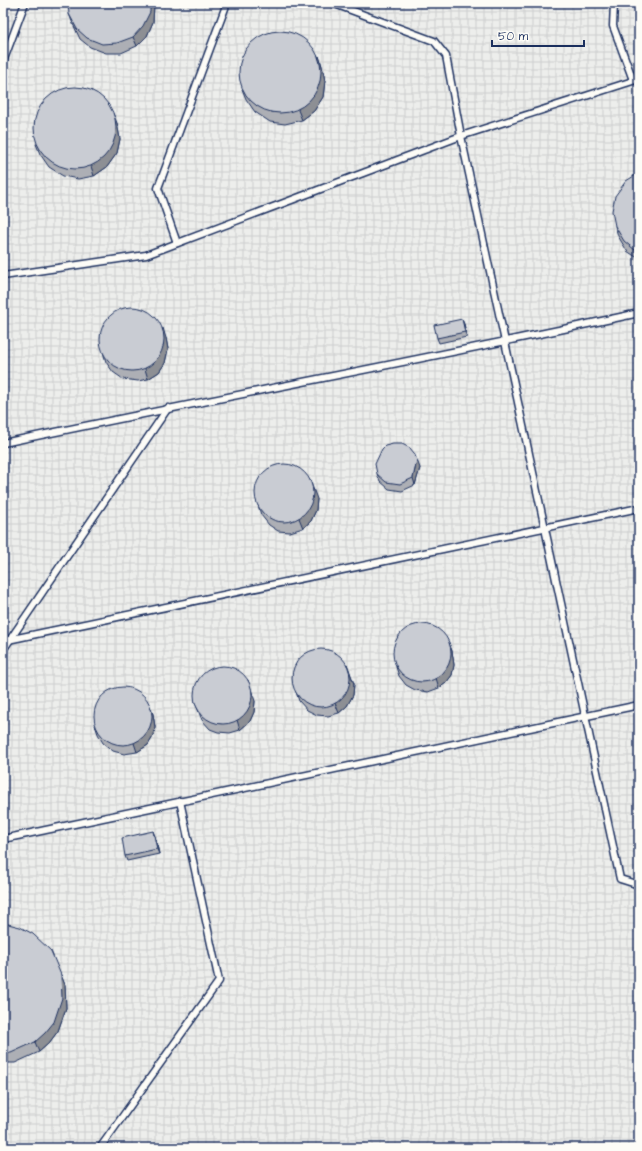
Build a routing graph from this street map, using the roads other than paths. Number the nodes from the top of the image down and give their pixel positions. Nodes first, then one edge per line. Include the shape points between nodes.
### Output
1 (25, 3) edge
2 (227, 3) edge
3 (332, 3) edge
4 (614, 3) edge
5 (3, 62) edge
6 (636, 80) edge
7 (461, 136) junction
8 (177, 243) junction
9 (3, 276) edge
10 (639, 313) edge
11 (506, 342) junction
12 (168, 408) junction
13 (3, 443) edge
14 (639, 508) edge
15 (545, 528) junction
16 (11, 640) junction
17 (3, 641) edge
18 (3, 650) edge
19 (639, 705) edge
20 (586, 716) junction
21 (180, 802) junction
22 (3, 839) edge
23 (639, 885) edge
24 (100, 1148) edge

1 - 5 lane
2 - 8 lane via 158,188
3 - 7 lane via 434,41 446,56
4 - 6 lane via 613,26 623,56
6 - 7 lane
7 - 8 lane
7 - 11 lane
8 - 9 lane via 146,255
10 - 11 lane
11 - 12 lane
11 - 15 lane
12 - 13 lane
12 - 16 lane
14 - 15 lane
15 - 16 lane
15 - 20 lane
16 - 17 lane
16 - 18 lane
19 - 20 lane
20 - 21 lane
20 - 23 lane via 620,879
21 - 22 lane
21 - 24 lane via 219,981

